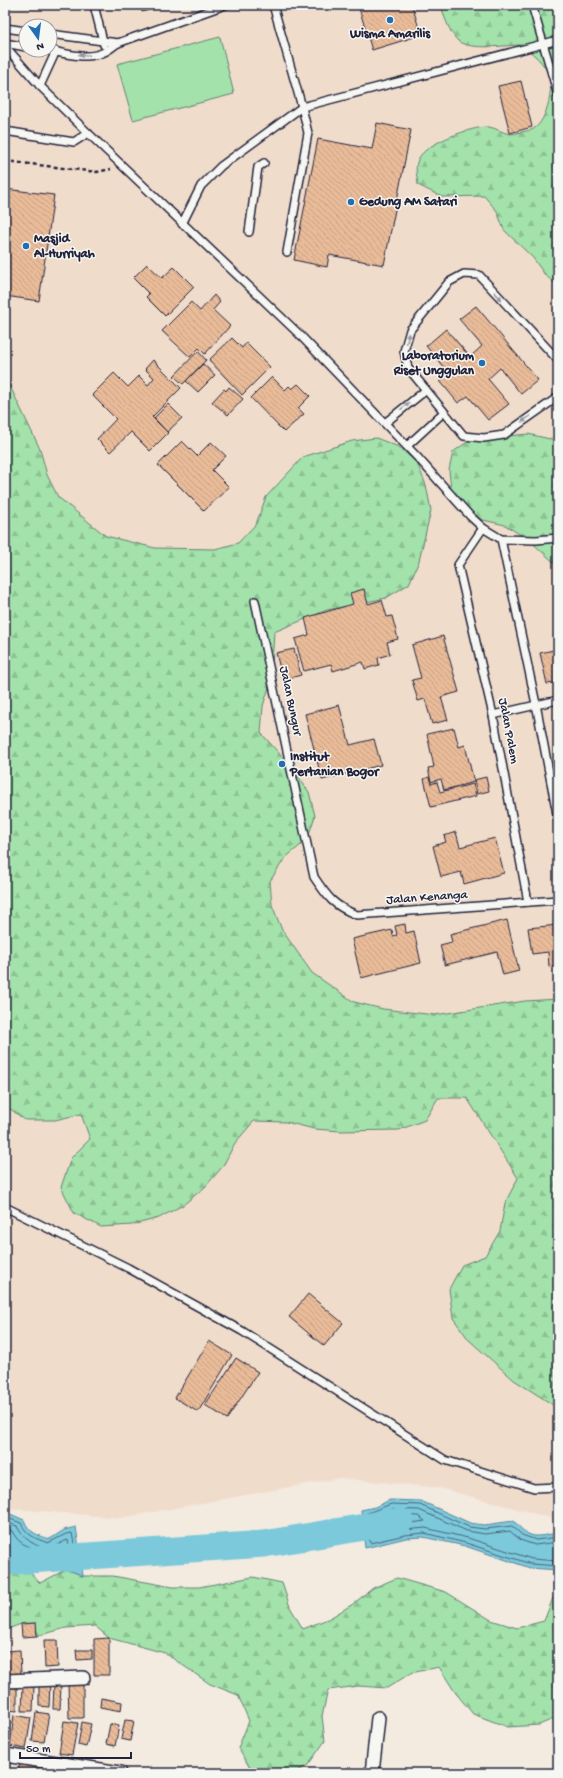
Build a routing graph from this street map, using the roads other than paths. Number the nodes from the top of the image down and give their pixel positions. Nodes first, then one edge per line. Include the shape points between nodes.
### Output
1 (94, 5) edge
2 (225, 5) edge
3 (273, 5) edge
4 (532, 5) edge
5 (5, 28) edge
6 (18, 30) edge
7 (58, 35) edge
8 (558, 40) edge
9 (104, 42) junction
10 (118, 43) junction
11 (5, 44) edge
12 (544, 44) junction
13 (18, 46) edge
14 (58, 51) edge
15 (103, 53) junction
16 (53, 58) edge
17 (40, 86) junction
18 (558, 95) edge
19 (302, 107) junction
20 (5, 131) edge
21 (88, 133) junction
22 (264, 163) dead end
23 (182, 224) junction
24 (249, 232) dead end
25 (287, 252) dead end
26 (558, 360) edge
27 (426, 390) junction
28 (558, 397) edge
29 (444, 412) junction
30 (385, 423) junction
31 (407, 446) junction
32 (483, 528) junction
33 (558, 538) edge
34 (501, 539) junction
35 (255, 601) dead end
36 (558, 700) edge
37 (536, 704) junction
38 (493, 715) junction
39 (558, 820) edge
40 (314, 877) joint
41 (558, 900) edge
42 (528, 902) junction
43 (5, 1207) edge
44 (558, 1487) edge
45 (83, 1678) dead end
46 (5, 1681) edge
47 (378, 1718) dead end
48 (5, 1755) edge
49 (102, 1771) edge
50 (120, 1773) edge
51 (372, 1773) edge

1 - 9 lane
2 - 10 lane
3 - 19 lane
4 - 12 lane
5 - 6 lane
7 - 9 lane
8 - 12 lane
9 - 10 lane
9 - 15 lane
10 - 15 lane
11 - 13 lane
11 - 17 lane
12 - 18 lane
12 - 19 lane
15 -> 14 lane via 84,56
16 - 17 lane
17 - 21 lane
19 - 23 lane via 221,166 201,186
19 - 25 lane via 308,133
20 - 21 lane via 74,142
21 - 23 lane
22 - 24 lane via 258,167
23 - 30 lane via 299,334
27 -> 26 lane via 408,368 404,351 410,330 449,282 464,274 479,275
27 - 29 lane
30 -> 27 lane
28 -> 29 lane via 504,435 484,438 464,436
29 - 31 lane
30 - 31 lane
31 - 32 lane
32 - 34 lane
32 - 38 lane, Jalan Palem via 458,565
33 - 34 lane
34 - 37 lane
35 - 40 lane, Jalan Bungur
36 - 37 lane
37 - 38 lane
37 - 39 lane
38 - 42 lane, Jalan Palem
40 - 42 lane, Jalan Kenanga via 330,900 341,909 358,915
41 - 42 lane, Jalan Kenanga
43 - 44 lane via 128,1268 242,1331 445,1460 534,1488
45 - 46 street
47 - 51 street
48 - 49 street
49 - 50 street

